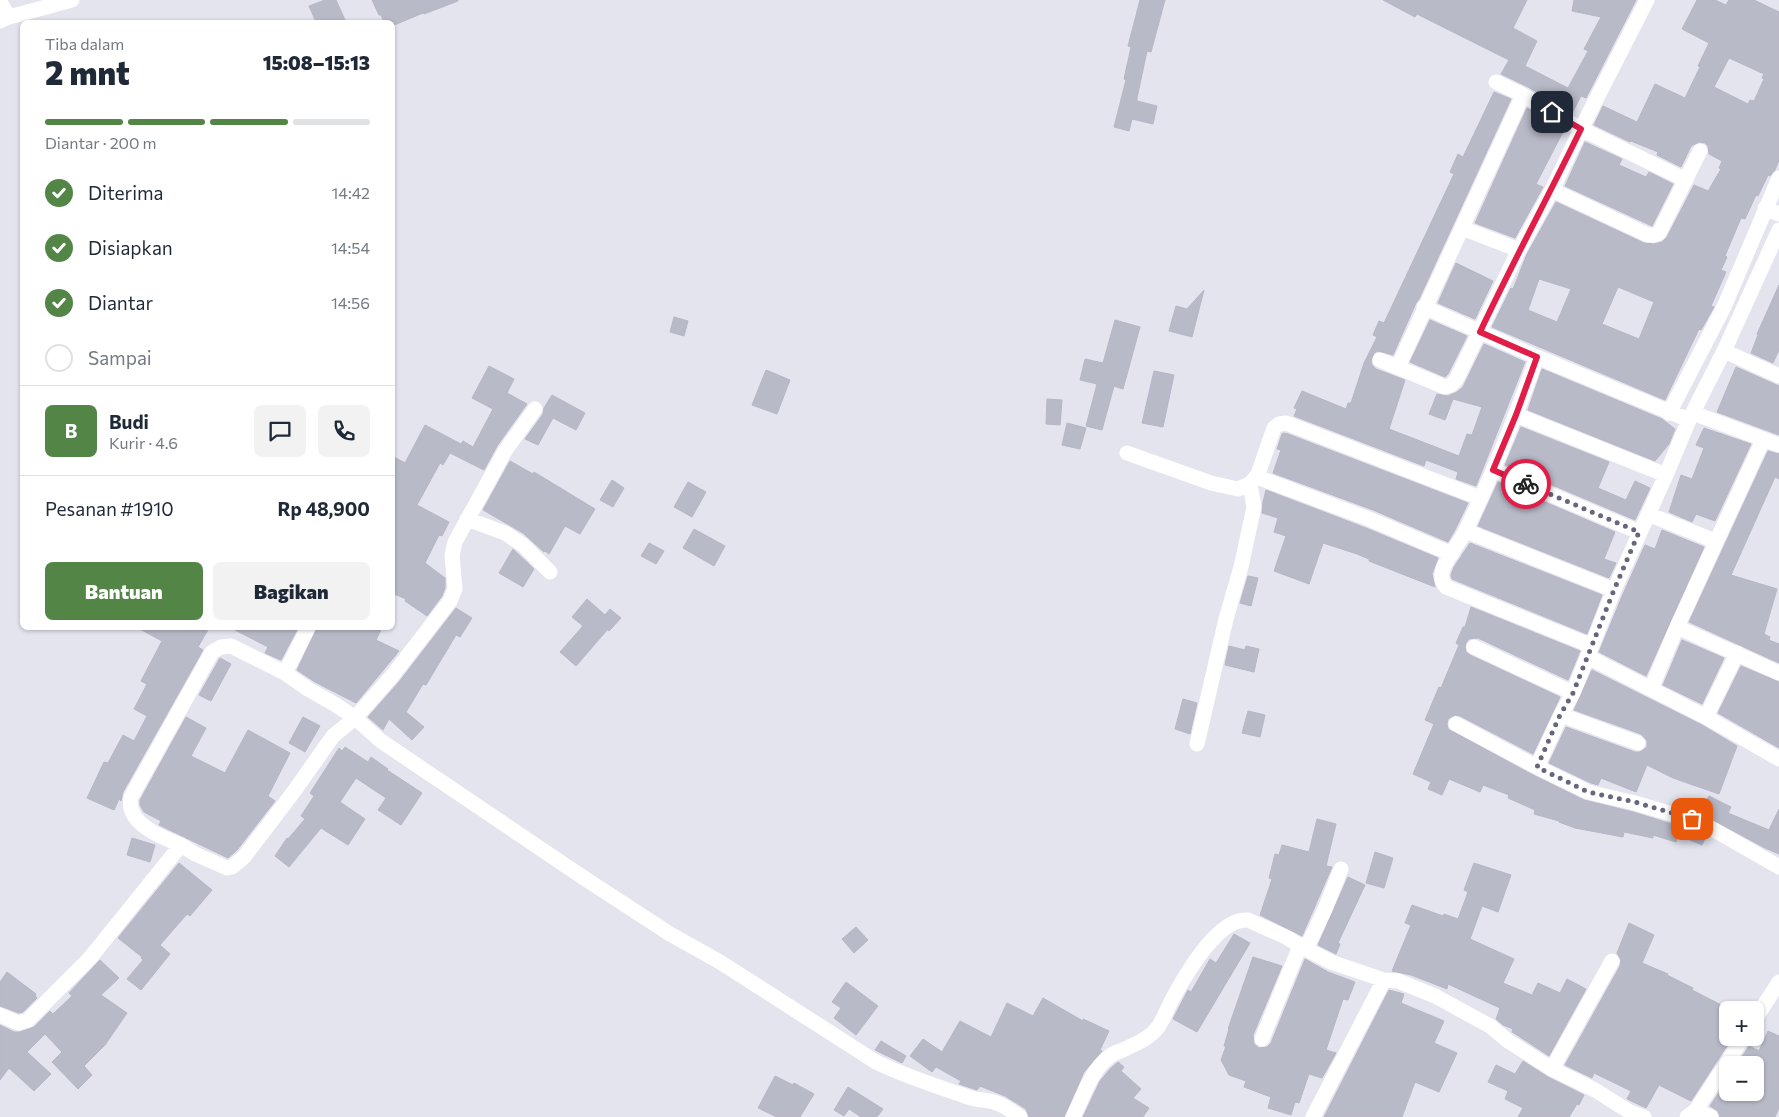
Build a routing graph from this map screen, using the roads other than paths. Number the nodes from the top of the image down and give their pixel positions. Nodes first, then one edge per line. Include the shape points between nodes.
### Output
1 (72, 0) edge
2 (1647, 0) edge
3 (0, 2) edge
4 (5, 19) edge
5 (1496, 82) dead end
6 (1523, 95) junction
7 (1581, 129) junction
8 (1700, 151) dead end
9 (1779, 178) edge
10 (1686, 180) junction
11 (1552, 190) junction
12 (1772, 211) edge
13 (1462, 228) junction
14 (1779, 230) edge
15 (1519, 250) junction
16 (1424, 307) junction
17 (1480, 332) junction
18 (1724, 351) junction
19 (1537, 357) junction
20 (1380, 360) dead end
21 (1398, 367) junction
22 (1779, 376) edge
23 (535, 409) dead end
24 (1670, 413) junction
25 (1516, 415) junction
26 (1691, 417) junction
27 (1763, 440) junction
28 (1779, 445) edge
29 (1127, 453) dead end
30 (1493, 470) junction
31 (1666, 475) junction
32 (1254, 480) junction
33 (1480, 498) junction
34 (1648, 514) junction
35 (467, 520) junction
36 (1466, 531) junction
37 (1639, 532) junction
38 (1715, 541) junction
39 (1452, 554) junction
40 (550, 572) dead end
41 (1614, 590) junction
42 (1677, 627) junction
43 (307, 630) edge
44 (1474, 647) dead end
45 (1590, 651) junction
46 (1736, 653) junction
47 (285, 673) junction
48 (1779, 673) edge
49 (1651, 689) junction
50 (1573, 693) junction
51 (1560, 715) junction
52 (1706, 716) junction
53 (355, 718) junction
54 (1456, 724) dead end
55 (1638, 743) dead end
56 (1197, 744) dead end
57 (1779, 759) edge
58 (1537, 767) junction
59 (181, 845) junction
60 (1779, 867) edge
61 (1341, 869) dead end
62 (1303, 947) junction
63 (1612, 961) dead end
64 (1384, 980) junction
65 (1779, 982) edge
66 (1764, 1005) edge
67 (0, 1015) edge
68 (1262, 1039) dead end
69 (1738, 1046) edge
70 (1552, 1069) junction
71 (1692, 1114) edge
72 (1020, 1117) edge
73 (1073, 1117) edge
74 (1313, 1117) edge
75 (1644, 1117) edge
76 (1710, 1117) edge

1 - 4 street
2 - 7 street
3 - 4 street
5 - 6 street
6 - 7 street
6 - 13 street
7 - 10 street
7 - 11 street
8 - 10 street
9 - 12 street
10 - 11 street via 1659,233 1654,236
11 - 15 street
12 - 24 street
13 - 15 street
13 - 16 street
14 - 18 street
15 - 17 street
16 - 17 street
16 - 21 street
17 - 19 street
17 - 21 street via 1451,385 1445,387
18 - 22 street
18 - 26 street
19 - 24 street
19 - 25 street
20 - 21 street
23 - 35 street via 505,451
24 - 26 street
25 - 30 street
25 - 31 street
26 - 27 street
26 - 31 street
27 - 28 street
27 - 38 street
29 - 32 street via 1211,483 1238,489
30 - 33 street
30 - 37 street
31 - 34 street
32 - 33 street via 1274,428 1286,423
32 - 39 street via 1369,519
32 - 56 street via 1254,507
33 - 36 street
34 - 37 street
34 - 38 street
35 - 40 street via 506,533 523,544
35 - 53 street via 452,555 455,589 450,601
36 - 39 street
36 - 41 street
37 - 41 street
38 - 42 street
39 - 45 street via 1442,573 1446,587
41 - 45 street
42 - 46 street
42 - 49 street
43 - 47 street
44 - 50 street
45 - 49 street
45 - 50 street
46 - 48 street
46 - 52 street
47 - 53 street
47 - 59 street via 231,646 212,652 144,771 130,802 130,811 139,822
49 - 52 street
50 - 51 street
51 - 55 street
51 - 58 street
52 - 57 street
53 - 59 street via 333,736 244,857 232,867 219,865
53 - 72 street via 381,741 584,878 876,1062 952,1092 976,1100 992,1101
54 - 58 street
58 - 60 street via 1588,792 1697,821
59 - 67 street via 90,958 28,1020 18,1023
61 - 62 street via 1325,909
62 - 64 street via 1331,962
62 - 68 street
62 - 73 street via 1248,920 1228,926 1200,955 1158,1028 1138,1043 1112,1054 1094,1072
63 - 70 street
64 - 70 street via 1413,986 1476,1017
64 - 74 street
65 - 66 street
69 - 71 street
70 - 75 street
71 - 76 street

